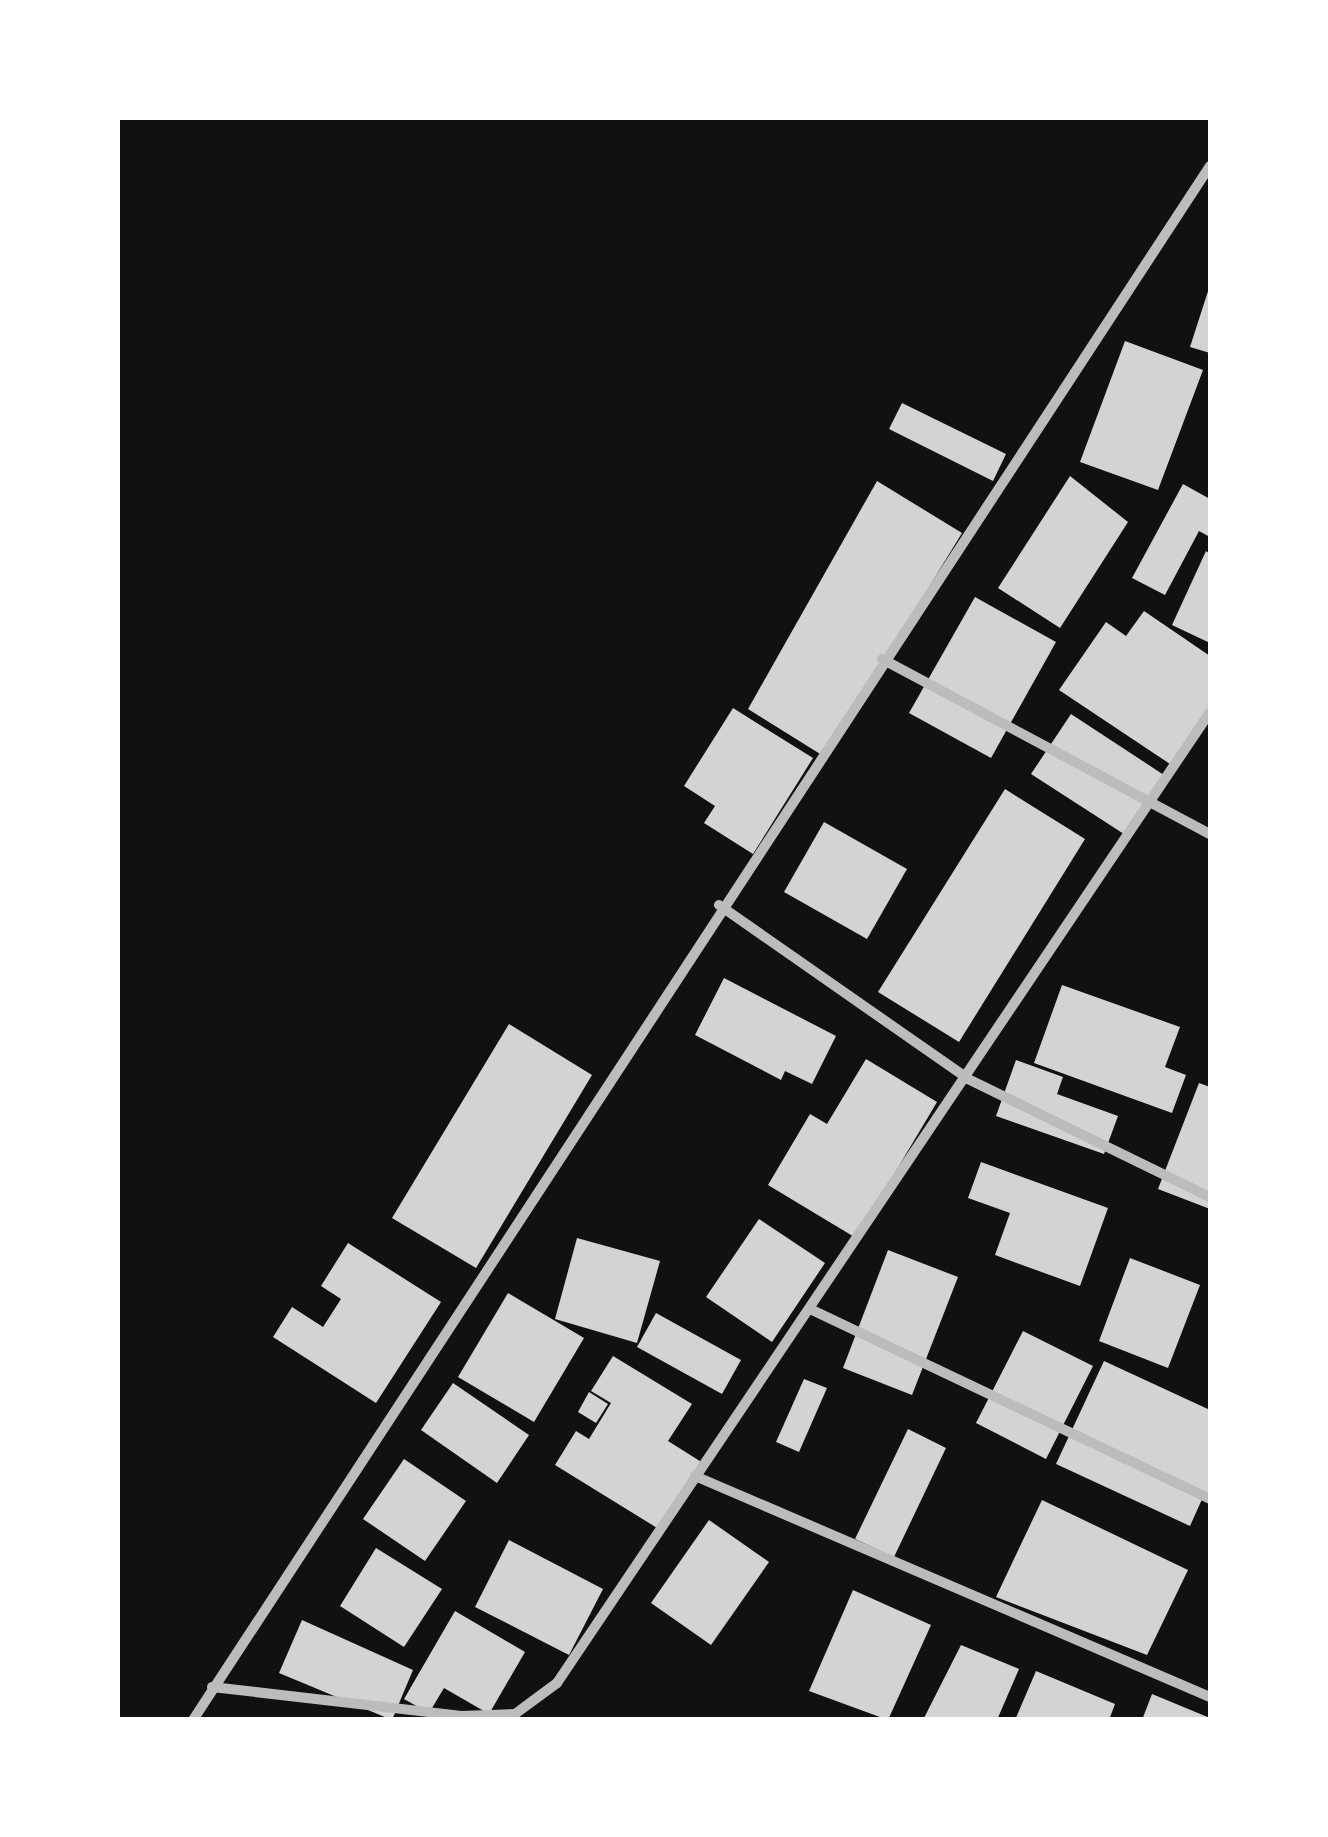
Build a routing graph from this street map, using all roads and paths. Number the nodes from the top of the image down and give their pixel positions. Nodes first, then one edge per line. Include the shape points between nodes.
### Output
1 (1210, 166) edge
2 (882, 659) junction
3 (1210, 712) edge
4 (1153, 799) junction
5 (1210, 834) edge
6 (719, 905) junction
7 (968, 1079) junction
8 (1210, 1196) edge
9 (810, 1308) junction
10 (695, 1476) junction
11 (1210, 1499) edge
12 (212, 1687) junction
13 (1210, 1696) edge
14 (193, 1720) edge

1 - 2 street
2 - 4 street
2 - 6 street
3 - 4 street
4 - 5 street
4 - 7 street
6 - 7 street
6 - 12 street
7 - 8 street
7 - 9 street
9 - 10 street
9 - 11 street
10 - 12 street via 557,1683 515,1714 461,1716
10 - 13 street
12 - 14 street

